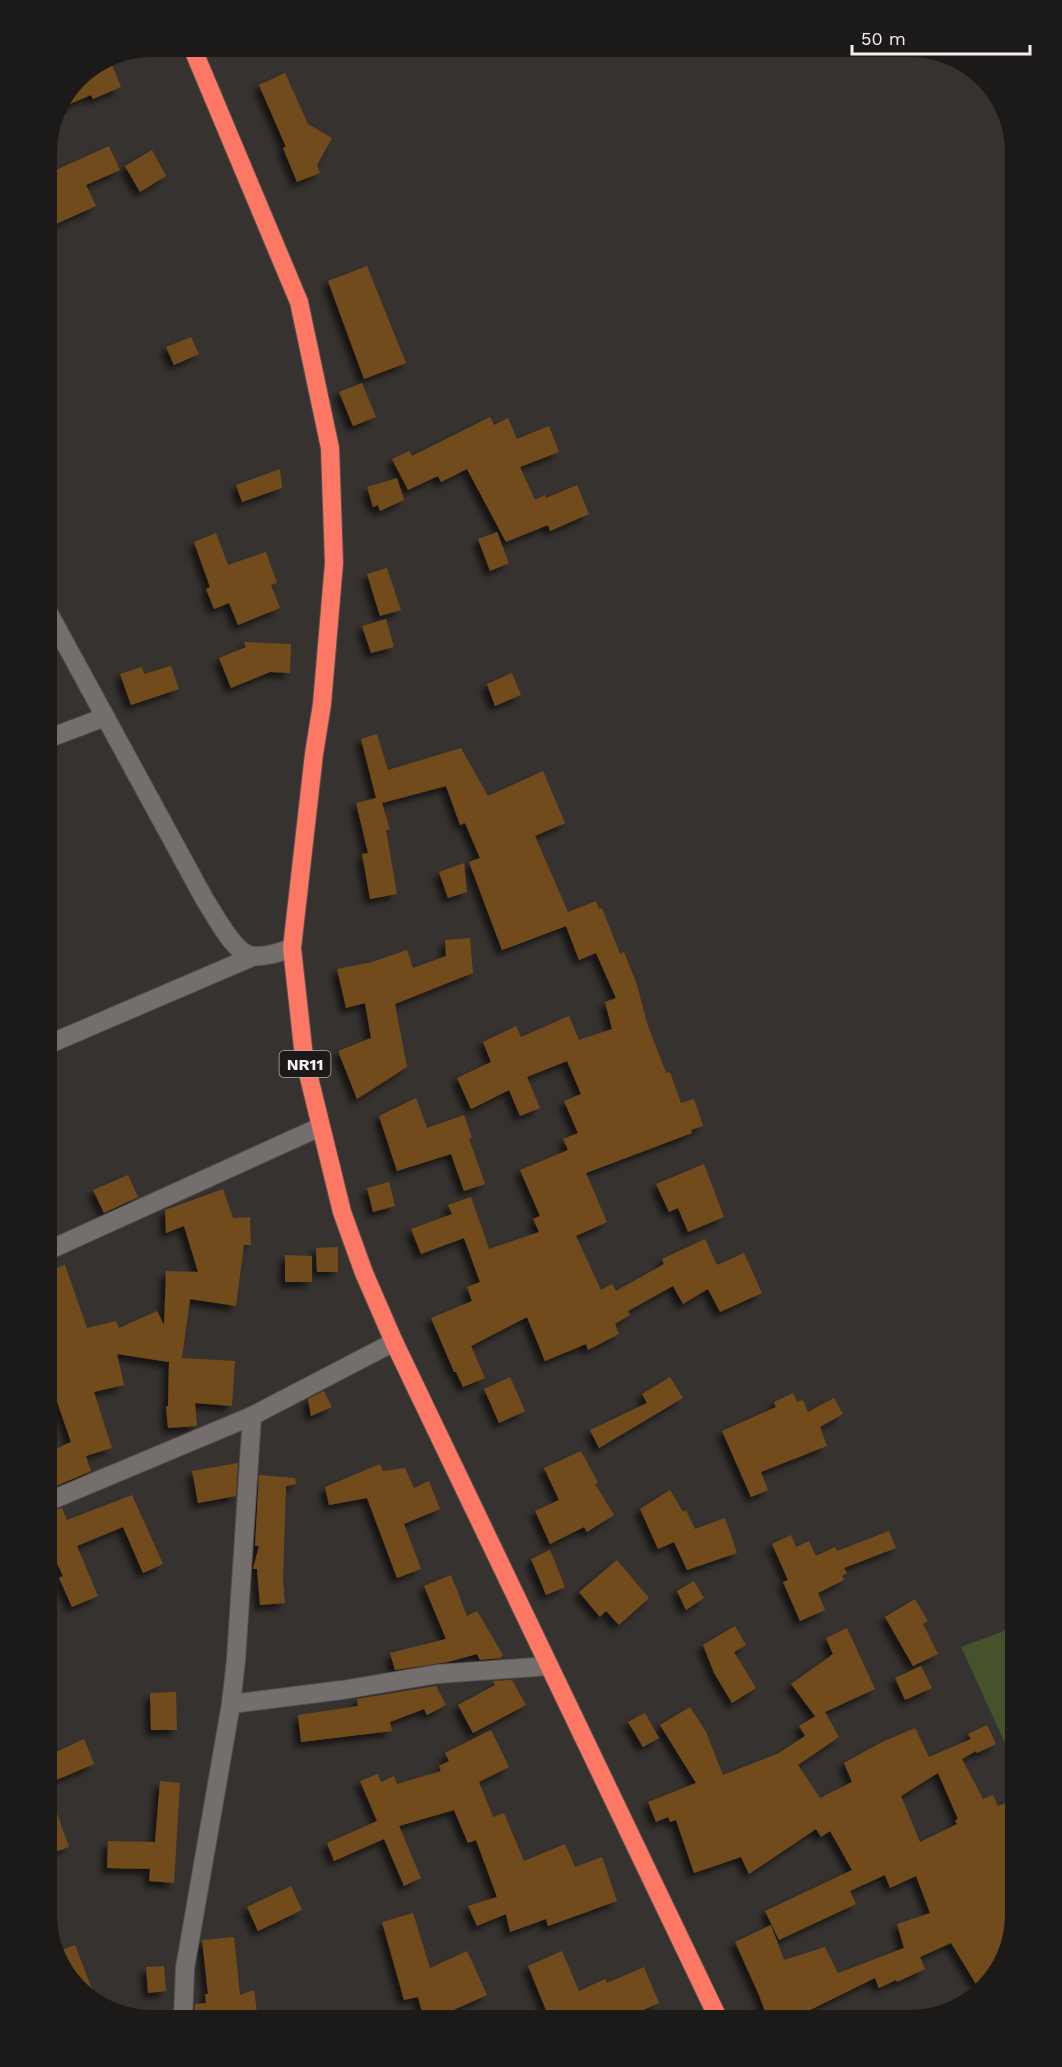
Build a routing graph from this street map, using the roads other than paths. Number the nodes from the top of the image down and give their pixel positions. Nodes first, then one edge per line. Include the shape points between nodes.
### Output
1 (197, 57) edge
2 (57, 628) edge
3 (105, 717) junction
4 (57, 735) edge
5 (292, 948) junction
6 (252, 957) junction
7 (57, 1041) edge
8 (320, 1127) junction
9 (57, 1246) edge
10 (394, 1342) junction
11 (252, 1416) junction
12 (57, 1497) edge
13 (549, 1666) junction
14 (231, 1704) junction
15 (184, 2010) edge
16 (714, 2010) edge

1 - 5 highway, NR11 via 299,302 330,448 334,563 322,704
2 - 3 street
3 - 4 street
3 - 6 street via 205,900 235,946
5 - 6 street
5 - 8 highway, NR11 via 304,1058
6 - 7 street
8 - 9 street
8 - 10 highway, NR11 via 342,1212
10 - 11 street
10 - 13 highway, NR11
11 - 12 street
11 - 14 street
13 - 14 street via 437,1674
13 - 16 highway, NR11
14 - 15 street via 187,1958

